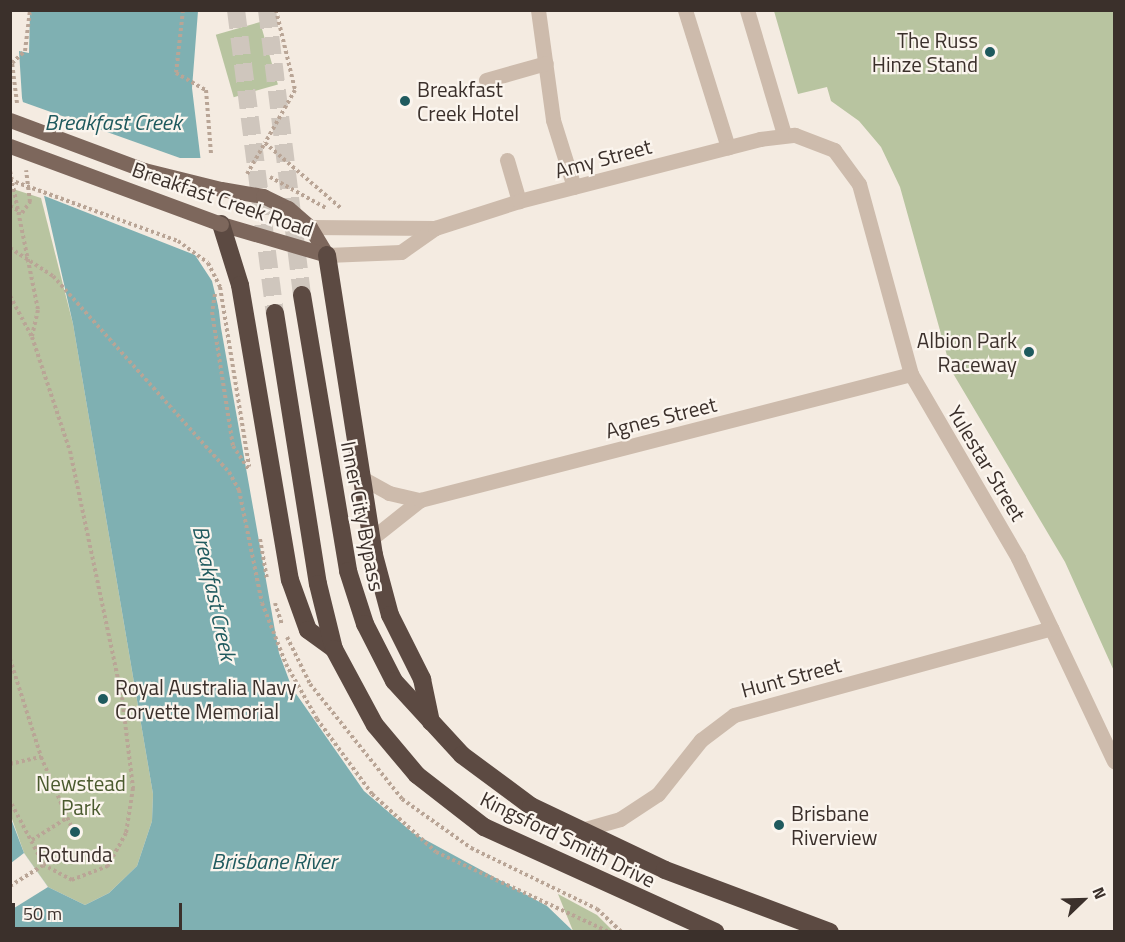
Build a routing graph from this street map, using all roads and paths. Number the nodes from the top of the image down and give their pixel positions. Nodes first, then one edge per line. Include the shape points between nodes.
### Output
1 (30, 10) edge
2 (183, 10) edge
3 (276, 10) edge
4 (538, 10) edge
5 (685, 10) edge
6 (747, 10) edge
7 (12, 63) dead end
8 (546, 63) junction
9 (486, 80) dead end
10 (10, 120) edge
11 (784, 134) junction
12 (265, 143) junction
13 (10, 146) edge
14 (728, 147) junction
15 (211, 154) dead end
16 (507, 160) dead end
17 (10, 171) edge
18 (247, 174) dead end
19 (10, 180) edge
20 (574, 187) junction
21 (519, 201) junction
22 (30, 202) dead end
23 (10, 206) edge
24 (22, 213) junction
25 (348, 216) dead end
26 (221, 224) junction
27 (310, 227) junction
28 (435, 228) junction
29 (10, 248) edge
30 (327, 255) junction
31 (215, 294) dead end
32 (302, 295) tunnel mouth
33 (10, 296) edge
34 (275, 314) tunnel mouth
35 (32, 337) junction
36 (911, 374) junction
37 (230, 472) dead end
38 (362, 478) junction
39 (420, 500) junction
40 (371, 539) junction
41 (1051, 628) junction
42 (334, 649) junction
43 (10, 659) edge
44 (432, 724) junction
45 (41, 758) junction
46 (1114, 761) edge
47 (10, 764) edge
48 (10, 801) edge
49 (67, 818) junction
50 (71, 826) dead end
51 (578, 831) junction
52 (32, 840) junction
53 (44, 865) junction
54 (10, 886) edge
55 (715, 932) edge
56 (830, 932) edge

1 - 7 path via 24,51
2 - 15 path via 176,73 206,90
3 - 12 path via 295,90
4 - 8 street
5 - 14 street
6 - 11 street
8 - 9 street
8 - 20 street via 553,120
10 - 27 main road, Breakfast Creek Road, bridge via 144,170 277,201
11 - 14 street, Amy Street
11 - 36 street, Yulestar Street via 820,142 853,170
12 - 18 path
12 - 25 path
13 - 26 main road, Breakfast Creek Road, bridge
14 - 20 street, Amy Street
16 - 21 street
17 - 24 path
19 - 31 path, bridge via 178,241 208,262 220,287 249,467 233,446 212,312
20 - 21 street, Amy Street
21 - 28 street, Amy Street
22 - 24 path
23 - 24 path
24 - 35 path via 38,310
26 - 30 main road, Breakfast Creek Road
26 - 42 highway via 240,285 290,580 308,630
27 - 28 street, Amy Street
27 - 30 main road, Breakfast Creek Road
28 - 30 street, Amy Street via 414,248 392,254
29 - 37 path, bridge via 53,276
30 - 38 highway
32 - 44 highway, Inner City Bypass via 357,605 394,681
33 - 35 path
34 - 42 highway via 313,558
35 - 53 path via 70,451 97,568 134,788 126,833 108,866 72,879
36 - 39 street, Agnes Street
36 - 41 street, Yulestar Street via 1018,558
38 - 39 street, Agnes Street via 389,493
38 - 40 highway
39 - 40 street, Agnes Street
40 - 44 highway via 384,598 422,679
41 - 46 street, Yulestar Street
41 - 51 street, Hunt Street via 734,715 701,740 658,794 620,819
42 - 55 highway, Kingsford Smith Drive via 375,725 417,775 458,810 546,858
43 - 45 path
44 - 51 highway, Kingsford Smith Drive via 503,789
45 - 47 path
45 - 49 path
48 - 52 path
49 - 50 path
49 - 52 path
51 - 56 highway, Kingsford Smith Drive
52 - 53 path
53 - 54 path

